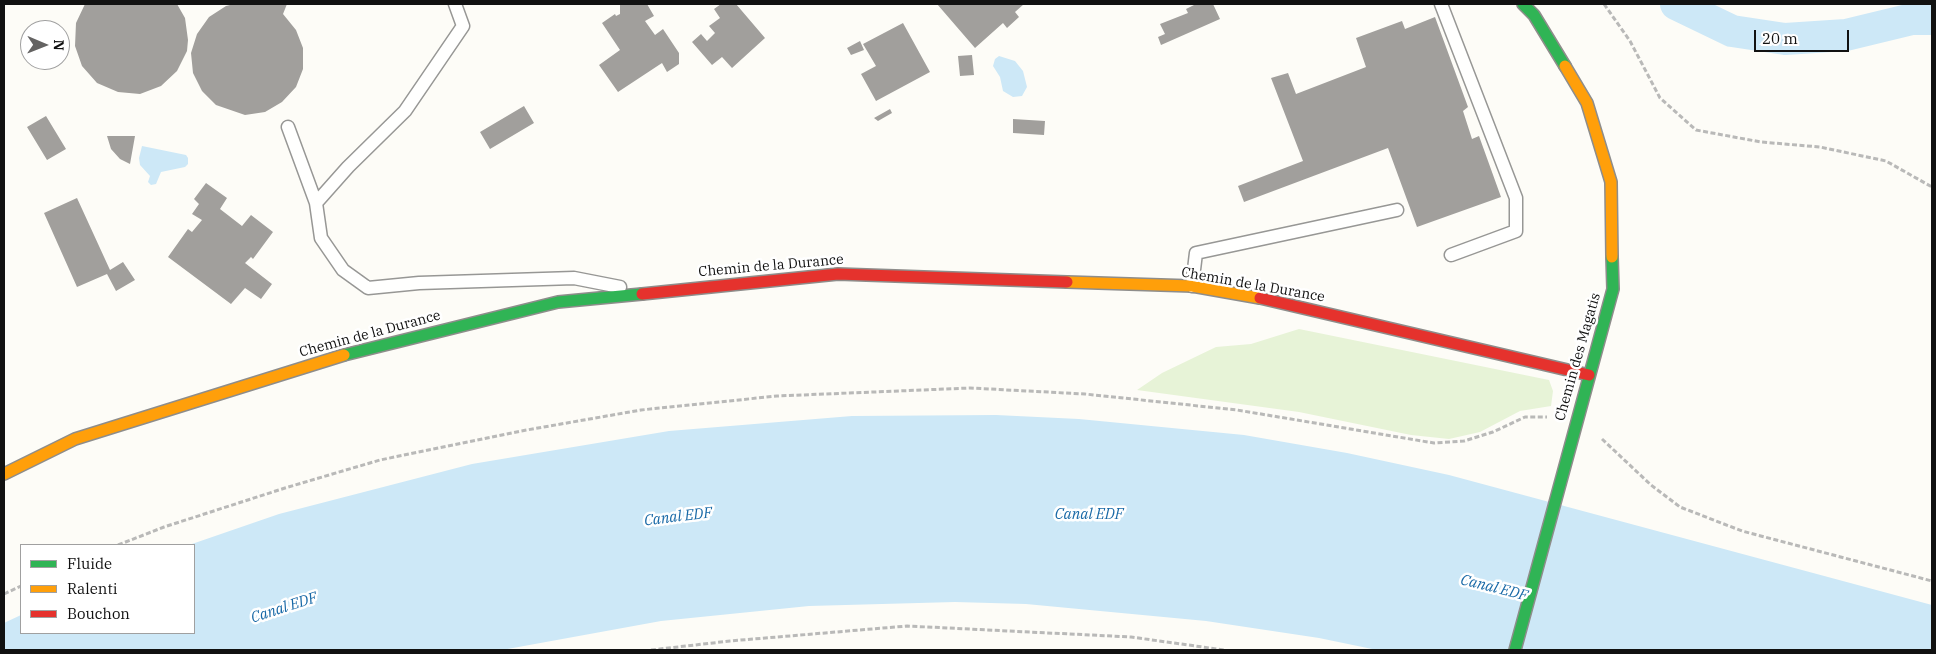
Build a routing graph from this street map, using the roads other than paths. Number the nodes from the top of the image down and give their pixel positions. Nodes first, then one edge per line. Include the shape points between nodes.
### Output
1 (455, 4) edge
2 (1441, 4) edge
3 (1523, 4) edge
4 (288, 127) dead end
5 (316, 203) junction
6 (1397, 210) dead end
7 (1451, 255) dead end
8 (1192, 286) junction
9 (647, 292) junction
10 (1589, 375) junction
11 (4, 474) edge
12 (1514, 650) edge

1 - 5 lane via 463,26 405,111
2 - 7 lane via 1516,198 1516,231
3 - 10 street, Chemin des Magatis via 1534,15 1587,103 1611,182 1613,289
4 - 5 lane
5 - 9 lane via 321,238 343,270 368,288 419,283 574,278
6 - 8 lane via 1196,253
8 - 9 street, Chemin de la Durance via 838,274
8 - 10 street, Chemin de la Durance via 1274,301
9 - 11 street, Chemin de la Durance via 558,302 320,361 76,439
10 - 12 street, Chemin des Magatis

